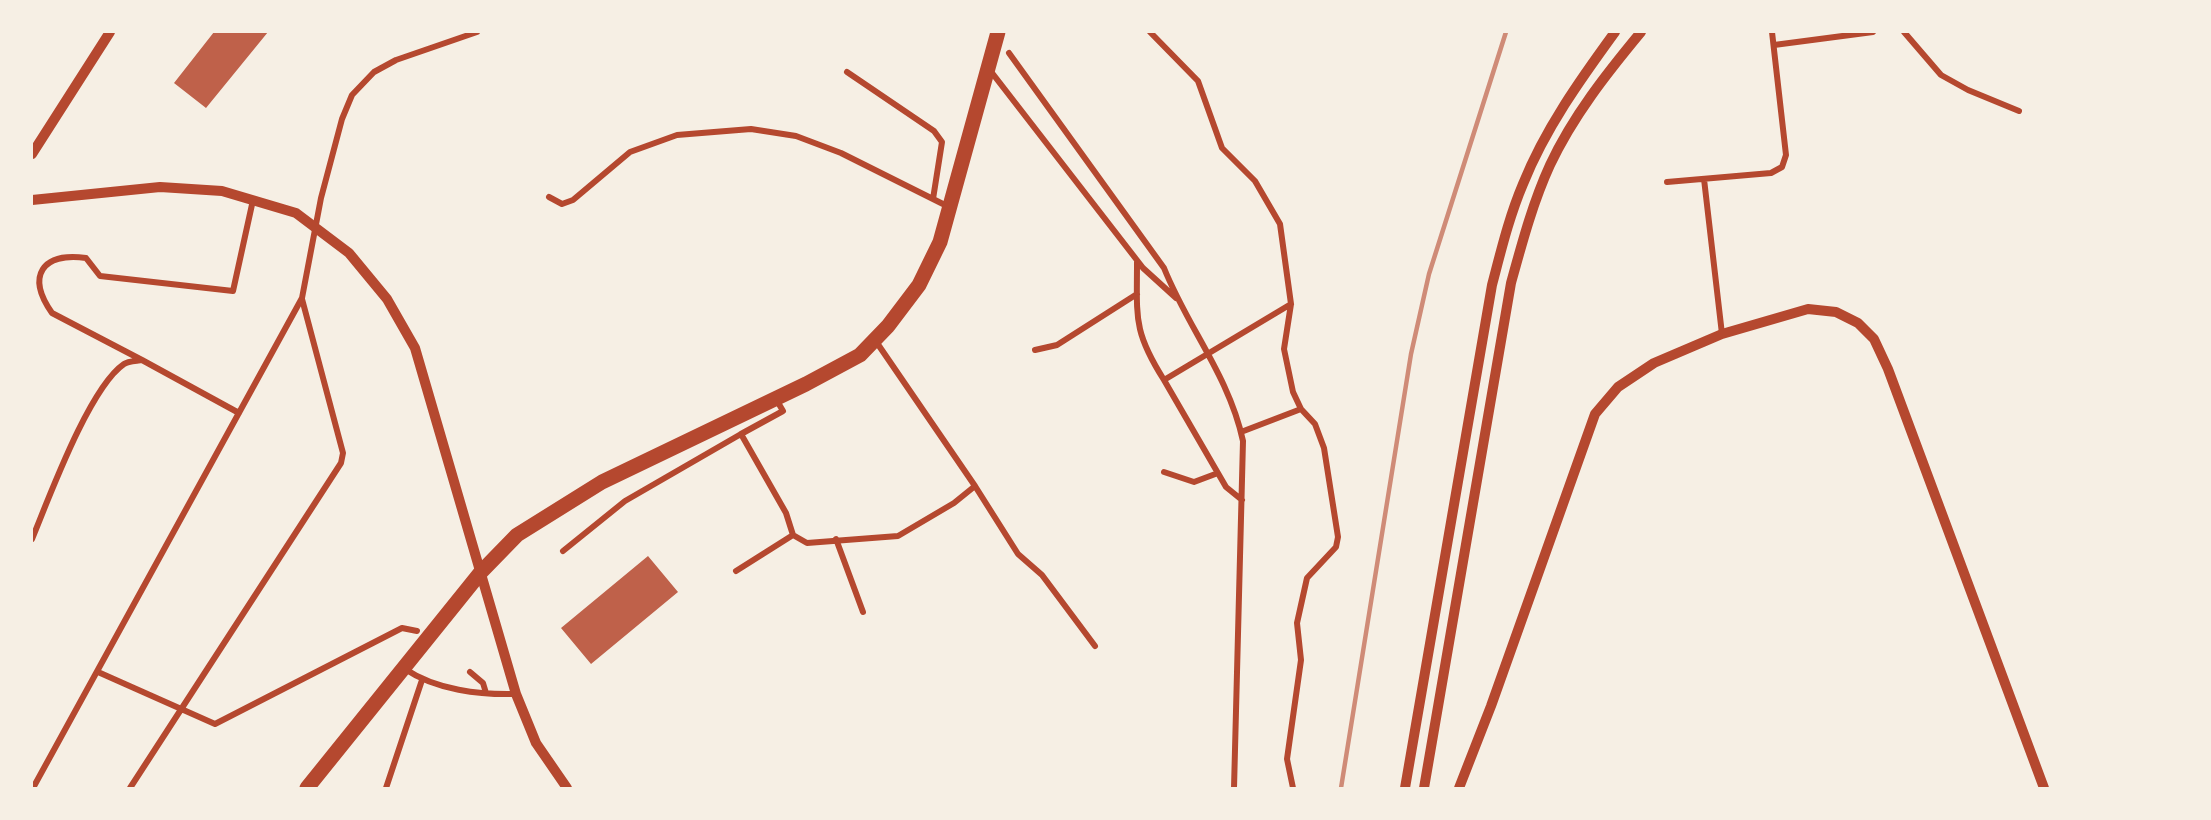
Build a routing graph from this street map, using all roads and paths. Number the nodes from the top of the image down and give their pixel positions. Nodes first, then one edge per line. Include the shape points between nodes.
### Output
1 (110, 32) edge
2 (477, 32) edge
3 (998, 32) edge
4 (1150, 32) edge
5 (1615, 32) edge
6 (1641, 32) edge
7 (1772, 32) edge
8 (1873, 32) edge
9 (1904, 32) edge
10 (1774, 45) junction
11 (1009, 53) dead end
12 (988, 69) junction
13 (847, 72) dead end
14 (2019, 111) dead end
15 (32, 154) edge
16 (1704, 179) junction
17 (1667, 182) dead end
18 (549, 197) dead end
19 (933, 199) junction
20 (32, 200) edge
21 (252, 200) junction
22 (950, 207) junction
23 (1137, 261) junction
24 (1137, 294) junction
25 (302, 298) junction
26 (1176, 298) junction
27 (1291, 304) junction
28 (1722, 334) junction
29 (874, 340) junction
30 (1035, 350) dead end
31 (1208, 353) junction
32 (142, 360) junction
33 (1478, 368) junction
34 (1498, 368) junction
35 (1164, 380) junction
36 (776, 399) junction
37 (1301, 409) junction
38 (239, 413) junction
39 (1241, 432) junction
40 (741, 434) junction
41 (1164, 472) dead end
42 (1218, 473) junction
43 (975, 486) junction
44 (1242, 500) junction
45 (793, 535) junction
46 (32, 539) edge
47 (836, 539) junction
48 (563, 551) dead end
49 (736, 571) dead end
50 (481, 572) junction
51 (863, 612) dead end
52 (417, 631) dead end
53 (1095, 646) dead end
54 (404, 669) junction
55 (98, 672) junction
56 (470, 672) dead end
57 (422, 680) junction
58 (486, 693) junction
59 (516, 694) junction
60 (181, 710) junction
61 (33, 789) edge
62 (130, 789) edge
63 (307, 789) edge
64 (386, 789) edge
65 (567, 789) edge
66 (1234, 789) edge
67 (1293, 789) edge
68 (1405, 789) edge
69 (1424, 789) edge
70 (1459, 789) edge
71 (2044, 789) edge

1 - 15 street
2 - 25 street via 396,60 374,72 352,95 321,198
3 - 12 highway
4 - 27 street via 1198,81 1222,148 1254,181 1280,224
5 - 33 street via 1551,127 1523,184 1492,285
6 - 34 street via 1611,67 1571,126 1550,166 1526,228 1511,283
7 - 10 street
8 - 10 street
9 - 14 street via 1941,75
10 - 16 street via 1786,155 1782,167 1771,173
11 - 26 street via 1164,268
12 - 22 highway
12 - 23 street
13 - 19 street via 934,131 942,142
16 - 17 street
16 - 28 street
18 - 19 street via 562,204 573,200 630,152 677,135 751,129 796,135
19 - 22 street
20 - 21 street via 160,187 222,190
21 - 32 street via 233,291 100,276 86,258 55,258 45,264 40,273 43,300 52,313
21 - 50 street via 296,213 349,253 387,298 415,348
22 - 29 highway via 940,242 919,285
23 - 24 street
23 - 26 street
24 - 30 street via 1057,345
24 - 35 street via 1137,322 1145,349
25 - 38 street
25 - 60 street via 343,453 341,463
26 - 31 street
27 - 31 street
27 - 37 street via 1284,349 1293,392
28 - 70 street via 1654,363 1618,387 1595,414
28 - 71 street via 1808,309 1836,312 1858,322 1874,339
29 - 36 highway via 860,355
29 - 43 street
31 - 35 street
31 - 39 street via 1236,409
32 - 38 street
32 - 46 street via 124,364 107,383 75,435
33 - 34 street
33 - 68 street
34 - 69 street
35 - 42 street
36 - 40 street via 783,411
36 - 50 highway via 602,482 517,535
37 - 39 street
37 - 67 street via 1315,424 1323,448 1338,537 1336,546 1307,578 1297,623 1301,660 1287,759
38 - 55 street
39 - 44 street
40 - 45 street via 786,513
40 - 48 street via 625,501
41 - 42 street via 1194,482
42 - 44 street via 1226,487
43 - 47 street via 898,536
43 - 53 street via 1018,554 1042,575
44 - 66 street
45 - 47 street via 807,543
45 - 49 street
47 - 51 street
50 - 54 highway
50 - 59 street
52 - 60 street via 402,628 215,724
54 - 57 street
54 - 63 highway
55 - 60 street
55 - 61 street
56 - 58 street via 483,683
57 - 58 street
57 - 64 street
58 - 59 street
59 - 65 street via 536,742
60 - 62 street

